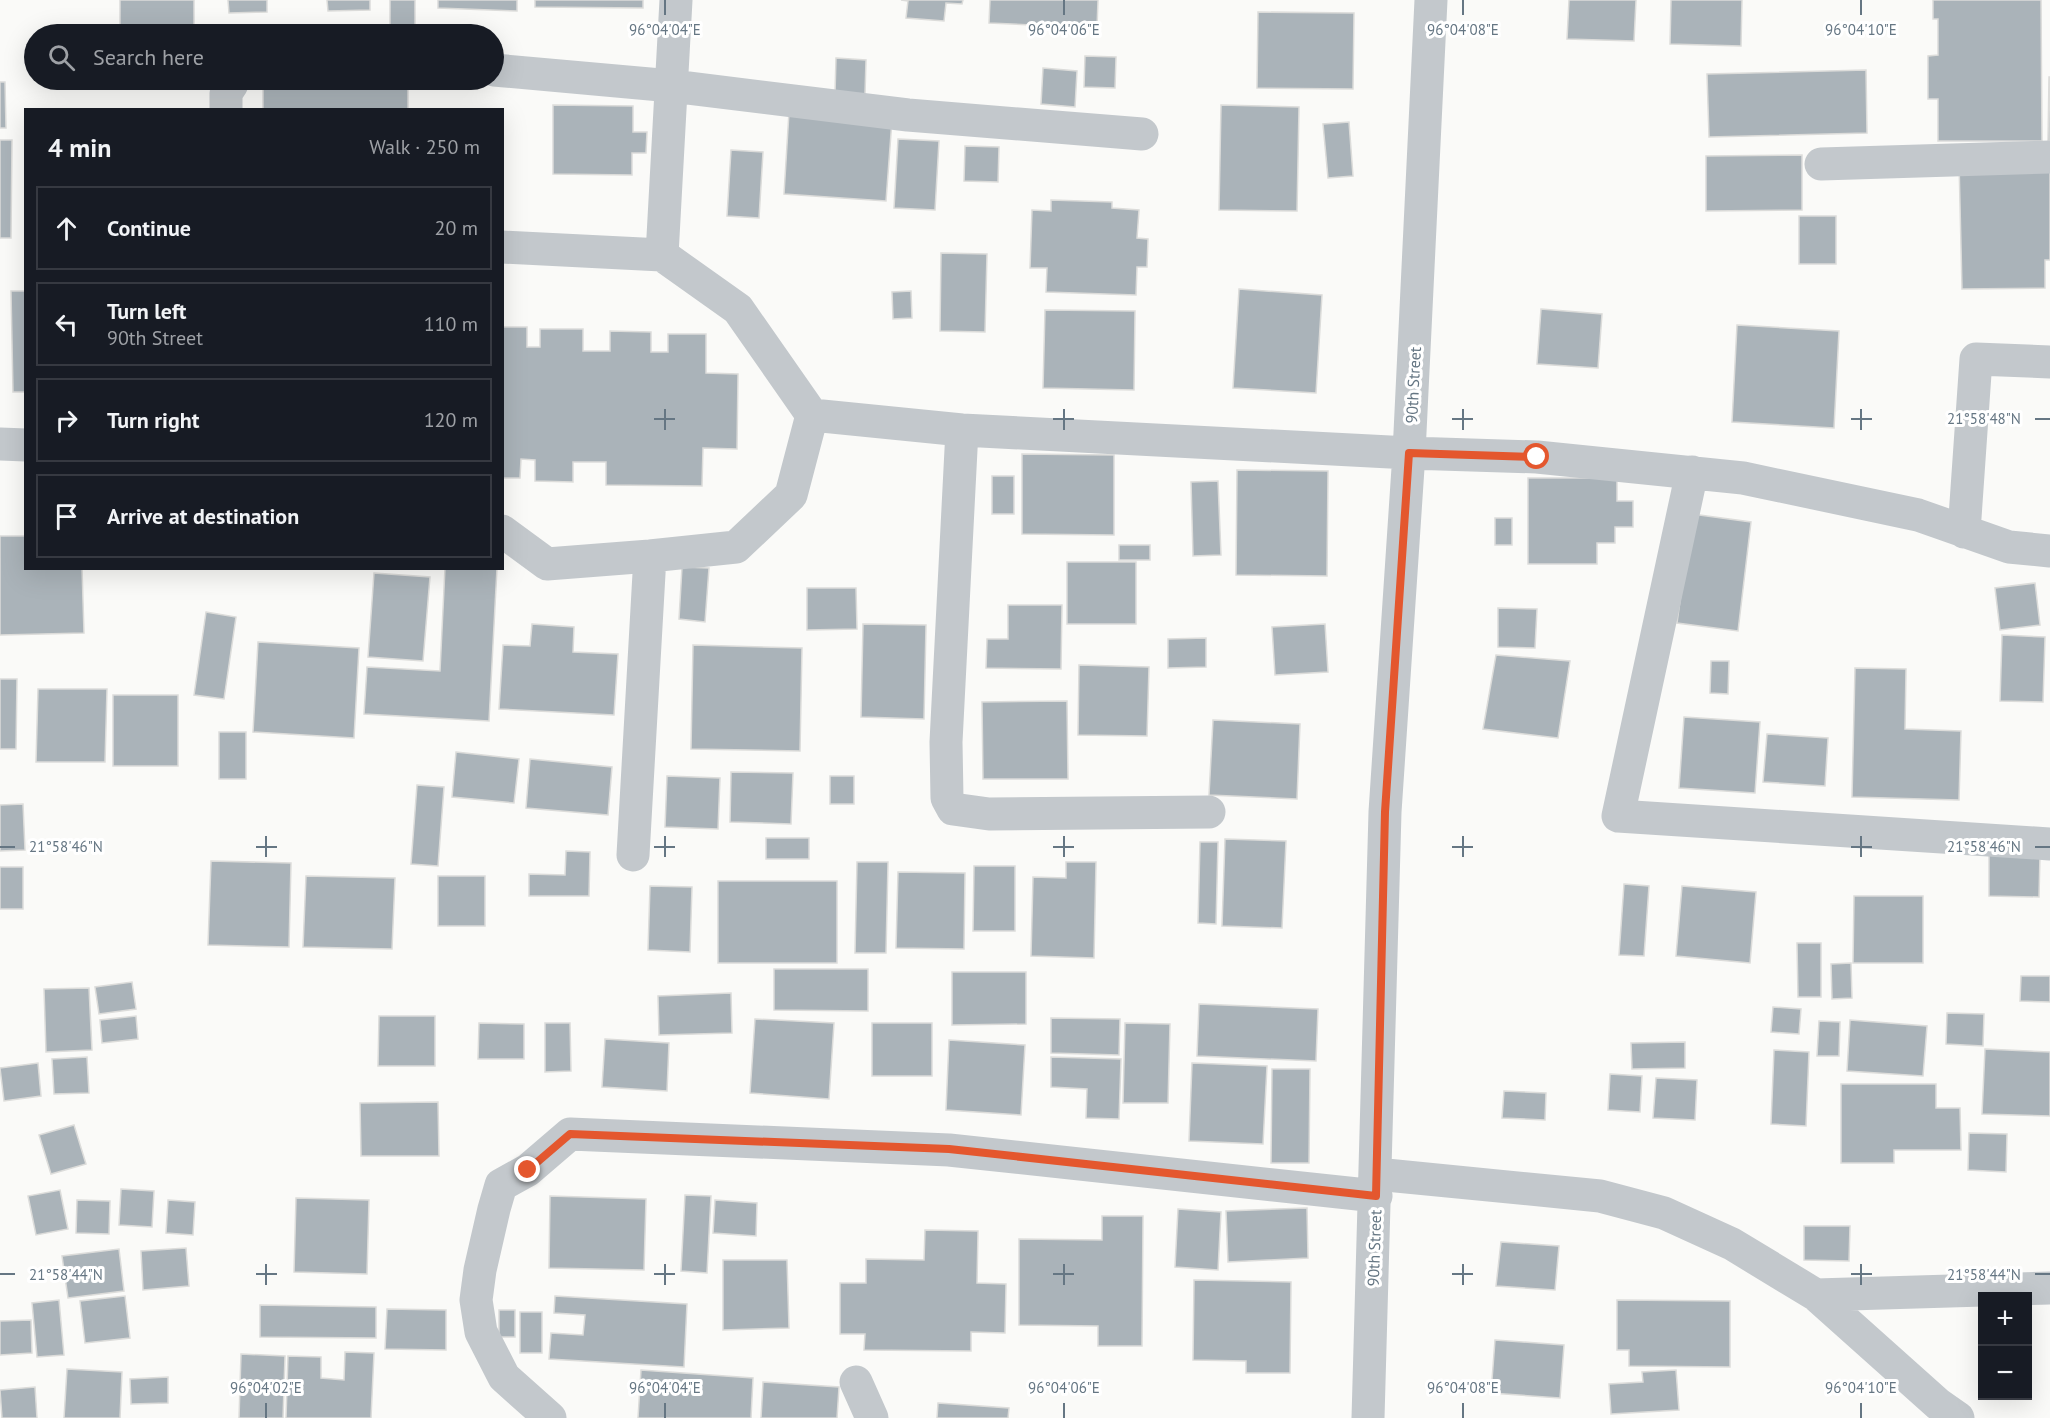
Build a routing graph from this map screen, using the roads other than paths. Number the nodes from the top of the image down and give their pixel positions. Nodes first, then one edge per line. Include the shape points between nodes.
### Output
1 (676, 0) edge
2 (1431, 0) edge
3 (504, 71) edge
4 (672, 86) junction
5 (228, 90) edge
6 (226, 108) edge
7 (1142, 134) dead end
8 (2050, 157) edge
9 (1821, 164) dead end
10 (504, 247) edge
11 (662, 255) junction
12 (2050, 362) edge
13 (812, 415) junction
14 (962, 430) junction
15 (0, 444) edge
16 (24, 445) edge
17 (1409, 453) junction
18 (1692, 472) junction
19 (504, 532) edge
20 (1964, 532) junction
21 (2050, 551) edge
22 (650, 556) junction
23 (1209, 812) dead end
24 (2050, 844) edge
25 (633, 855) dead end
26 (1376, 1185) junction
27 (2050, 1288) edge
28 (1816, 1295) junction
29 (856, 1382) dead end
30 (550, 1418) edge
31 (872, 1418) edge
32 (1368, 1418) edge
33 (1958, 1418) edge

1 - 4 street
2 - 17 street, 90th Street
3 - 4 street
4 - 7 street via 908,115
4 - 11 street
5 - 6 street
8 - 9 street
10 - 11 street
11 - 13 street via 738,309
12 - 20 street via 1976,359
13 - 14 street
13 - 22 street via 791,495 736,547
14 - 17 street
14 - 23 street via 946,742 946,798 953,809 989,814
15 - 16 street
17 - 18 street via 1537,457
17 - 26 street, 90th Street via 1385,812
18 - 20 street via 1743,478 1906,513
18 - 24 street via 1618,816
19 - 22 street via 548,564
20 - 21 street via 2009,547
22 - 25 street
26 - 28 street via 1600,1196 1664,1213 1732,1244
26 - 30 street via 949,1149 570,1134 528,1170 501,1185 476,1300 481,1332 504,1377
26 - 32 street, 90th Street
27 - 28 street
28 - 33 street
29 - 31 street

